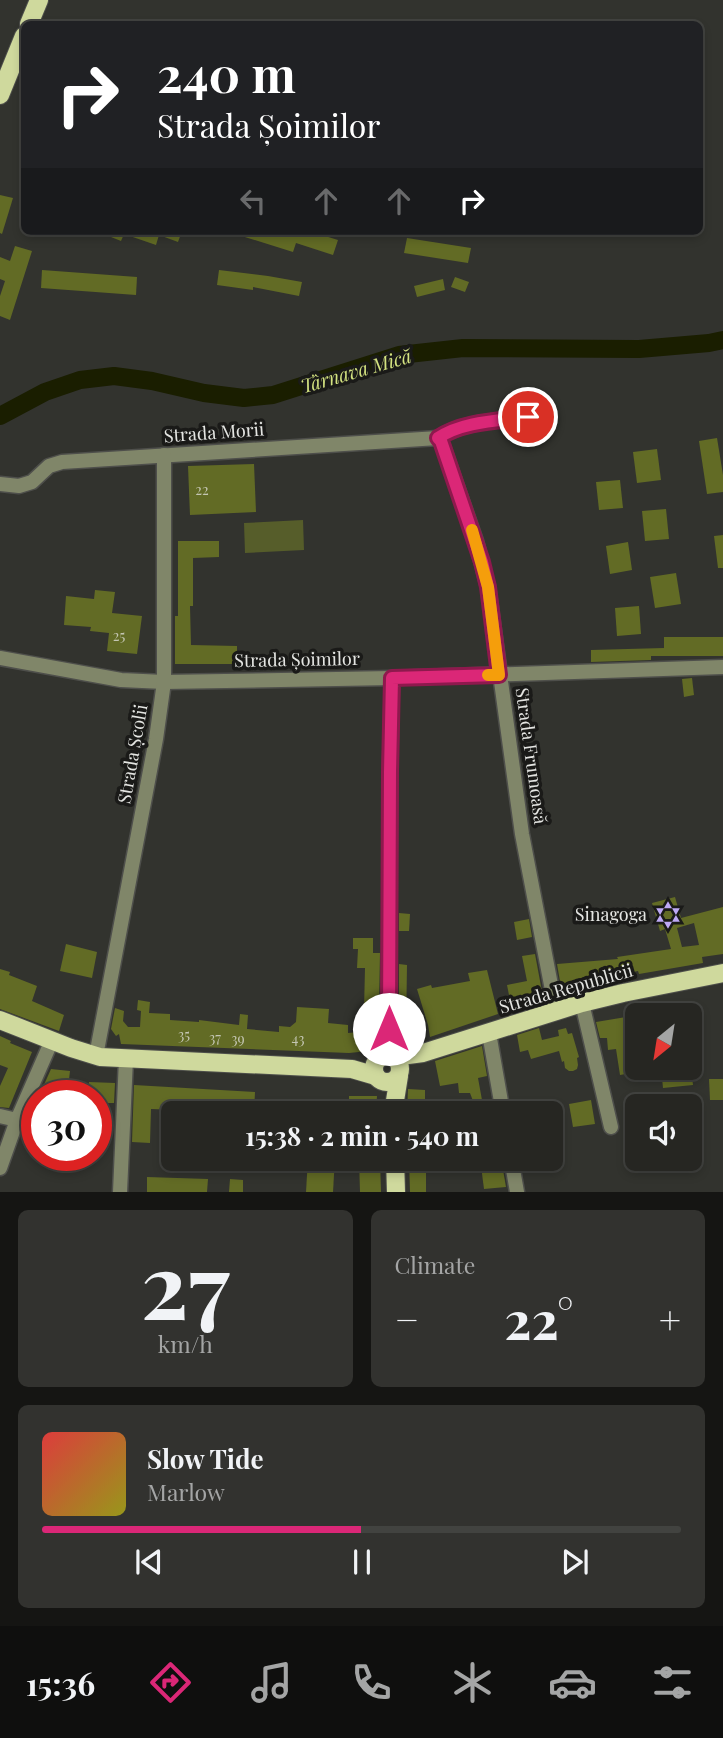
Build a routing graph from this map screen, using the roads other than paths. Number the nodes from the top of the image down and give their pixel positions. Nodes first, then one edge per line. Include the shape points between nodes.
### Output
1 (39, 0) edge
2 (30, 21) edge
3 (21, 43) edge
4 (0, 95) edge
5 (528, 417) dead end
6 (438, 438) junction
7 (164, 455) junction
8 (0, 484) edge
9 (0, 658) edge
10 (722, 670) edge
11 (499, 675) junction
12 (392, 678) junction
13 (164, 682) junction
14 (723, 973) edge
15 (582, 1003) junction
16 (556, 1011) junction
17 (0, 1020) edge
18 (489, 1033) junction
19 (52, 1040) junction
20 (96, 1056) junction
21 (126, 1059) junction
22 (388, 1068) junction
23 (392, 1101) edge
24 (501, 1101) edge
25 (0, 1116) edge
26 (17, 1120) junction
27 (611, 1127) dead end
28 (0, 1168) edge
29 (395, 1171) edge
30 (513, 1171) edge
31 (120, 1192) edge
32 (396, 1192) edge
33 (517, 1192) edge

1 - 2 main road
3 - 4 main road
5 - 6 street via 466,426
6 - 7 street, Strada Morii
6 - 11 street, Strada Frumoasă via 482,562
7 - 8 street, Strada Morii via 62,462 32,482
7 - 13 street, Strada Școlii
9 - 13 street, Strada Șoimilor via 121,680
10 - 11 street, Strada Șoimilor
11 - 12 street, Strada Șoimilor
11 - 16 street, Strada Frumoasă via 522,834
12 - 13 street, Strada Șoimilor
12 - 22 street
13 - 20 street, Strada Școlii
14 - 15 main road, Strada Republicii
15 - 16 main road, Strada Republicii
15 - 27 street
16 - 18 main road, Strada Republicii
17 - 19 main road, Strada Republicii
18 - 22 main road, Strada Republicii
18 - 24 street
19 - 20 main road, Strada Republicii
19 - 26 street
20 - 21 main road, Strada Republicii
21 - 22 main road, Strada Republicii
21 - 31 street
22 - 23 main road
25 - 26 street
26 - 28 street
29 - 32 main road
30 - 33 street

